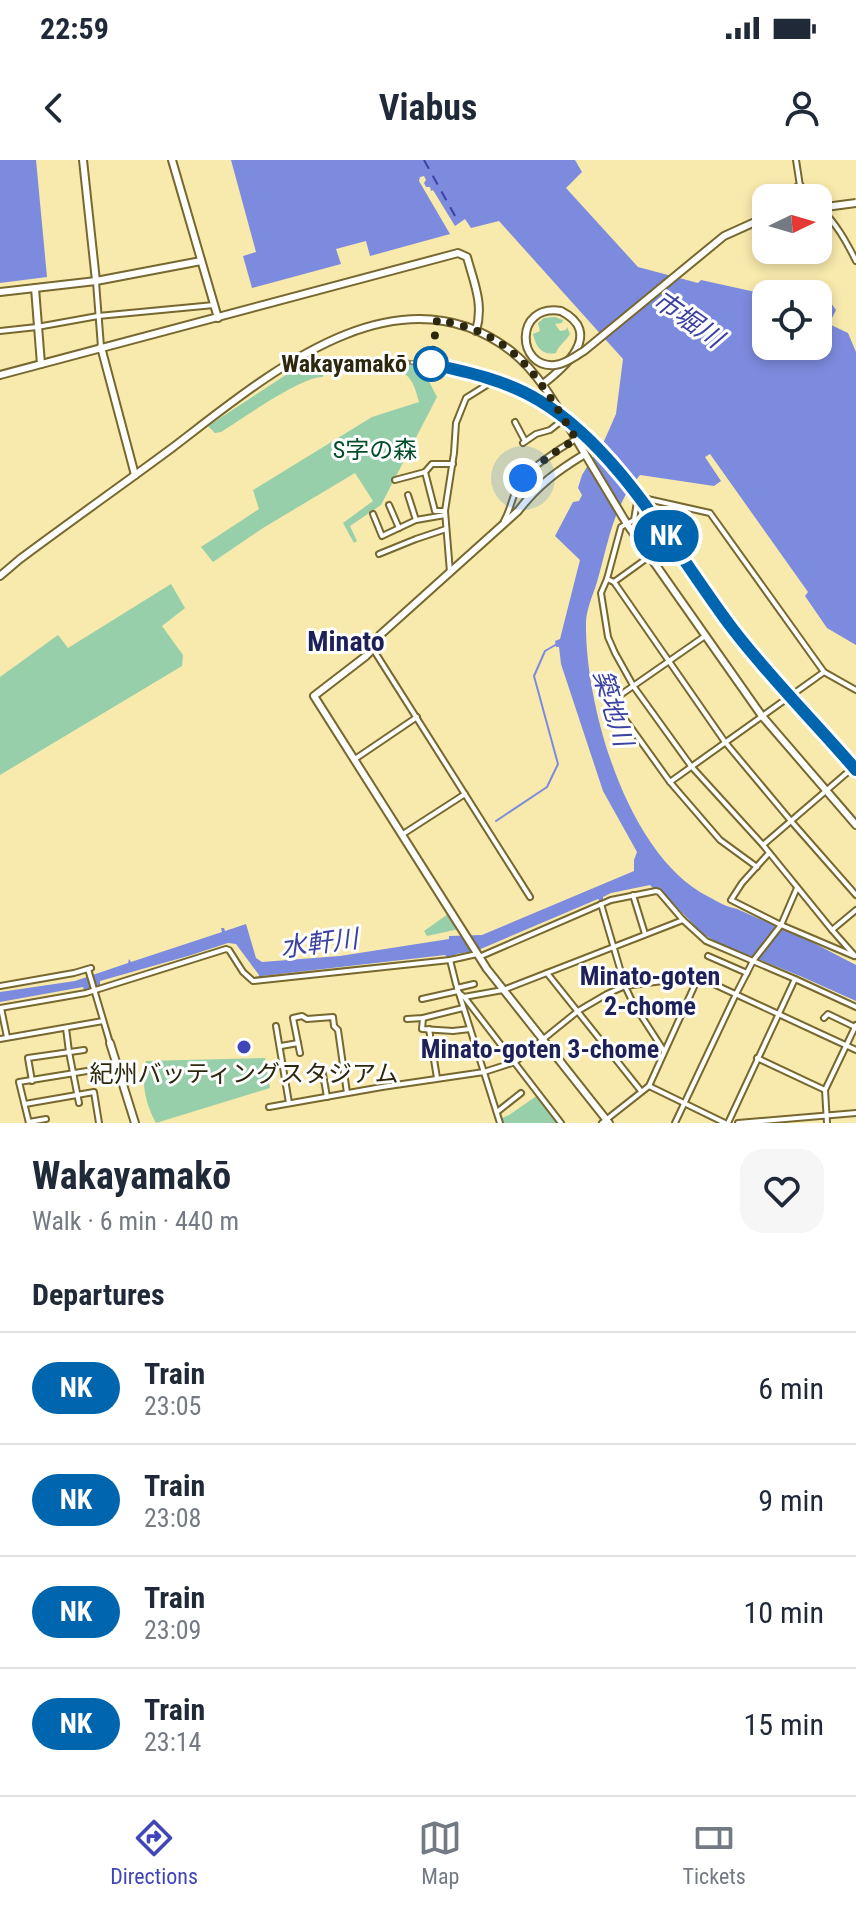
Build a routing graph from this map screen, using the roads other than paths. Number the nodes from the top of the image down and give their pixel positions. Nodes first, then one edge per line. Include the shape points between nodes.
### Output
1 (83, 160) edge
2 (172, 160) edge
3 (796, 160) edge
4 (800, 184) edge
5 (856, 203) edge
6 (832, 206) edge
7 (832, 219) edge
8 (752, 223) edge
9 (201, 261) junction
10 (856, 261) edge
11 (96, 281) junction
12 (35, 288) junction
13 (0, 292) edge
14 (214, 305) junction
15 (98, 316) junction
16 (218, 318) junction
17 (37, 327) junction
18 (0, 331) edge
19 (476, 331) junction
20 (101, 347) junction
21 (570, 360) edge
22 (570, 360) edge
23 (570, 360) edge
24 (570, 360) edge
25 (41, 364) junction
26 (0, 375) edge
27 (490, 383) dead end
28 (543, 384) junction
29 (564, 419) junction
30 (515, 422) dead end
31 (576, 439) junction
32 (587, 457) junction
33 (453, 464) junction
34 (425, 472) junction
35 (135, 475) junction
36 (395, 480) dead end
37 (408, 495) dead end
38 (389, 505) dead end
39 (445, 513) junction
40 (373, 514) dead end
41 (416, 520) junction
42 (627, 524) junction
43 (500, 527) junction
44 (399, 528) junction
45 (446, 529) junction
46 (379, 554) dead end
47 (650, 556) junction
48 (450, 572) junction
49 (0, 576) edge
50 (607, 579) junction
51 (614, 582) junction
52 (706, 635) junction
53 (373, 649) junction
54 (669, 662) junction
55 (824, 672) junction
56 (634, 687) junction
57 (856, 690) edge
58 (762, 716) junction
59 (417, 717) junction
60 (725, 742) junction
61 (355, 759) junction
62 (856, 765) edge
63 (691, 766) junction
64 (670, 782) junction
65 (827, 791) junction
66 (465, 794) junction
67 (791, 821) junction
68 (856, 825) edge
69 (403, 834) junction
70 (763, 845) junction
71 (769, 853) junction
72 (757, 867) junction
73 (798, 888) junction
74 (633, 895) junction
75 (856, 895) edge
76 (530, 897) dead end
77 (601, 904) junction
78 (856, 910) edge
79 (683, 920) junction
80 (780, 926) junction
81 (832, 930) junction
82 (645, 934) junction
83 (613, 947) junction
84 (478, 955) junction
85 (708, 956) dead end
86 (855, 956) edge
87 (450, 960) junction
88 (754, 960) junction
89 (547, 973) junction
90 (747, 973) junction
91 (698, 978) junction
92 (795, 979) junction
93 (474, 984) dead end
94 (0, 986) edge
95 (625, 986) junction
96 (94, 989) junction
97 (458, 990) junction
98 (503, 990) junction
99 (736, 994) junction
100 (464, 997) junction
101 (422, 999) dead end
102 (856, 1007) edge
103 (0, 1008) edge
104 (463, 1008) junction
105 (578, 1011) junction
106 (778, 1014) junction
107 (423, 1018) junction
108 (824, 1018) dead end
109 (407, 1019) dead end
110 (103, 1021) junction
111 (276, 1026) dead end
112 (855, 1026) edge
113 (66, 1028) junction
114 (429, 1029) junction
115 (470, 1029) junction
116 (7, 1037) junction
117 (0, 1039) edge
118 (543, 1040) junction
119 (110, 1043) joint
120 (298, 1043) junction
121 (846, 1045) junction
122 (280, 1047) junction
123 (84, 1050) dead end
124 (856, 1050) edge
125 (69, 1052) junction
126 (665, 1052) junction
127 (300, 1053) dead end
128 (757, 1058) junction
129 (515, 1062) junction
130 (87, 1071) dead end
131 (484, 1072) junction
132 (73, 1073) junction
133 (323, 1074) dead end
134 (437, 1079) junction
135 (32, 1081) junction
136 (649, 1086) junction
137 (825, 1090) junction
138 (641, 1091) junction
139 (347, 1093) junction
140 (521, 1093) dead end
141 (77, 1095) junction
142 (327, 1097) junction
143 (79, 1103) dead end
144 (289, 1103) junction
145 (25, 1104) junction
146 (684, 1104) junction
147 (269, 1107) dead end
148 (497, 1112) junction
149 (856, 1113) edge
150 (826, 1115) junction
151 (46, 1119) dead end
152 (29, 1122) edge
153 (606, 1122) edge
154 (99, 1123) edge
155 (135, 1123) edge
156 (500, 1123) edge
157 (561, 1123) edge
158 (675, 1123) edge
159 (726, 1123) edge
160 (738, 1123) edge
161 (827, 1123) edge

1 - 11 street
2 - 9 street
3 - 4 street
5 - 6 street, bridge
7 - 10 street
8 - 21 street, bridge via 724,236
9 - 11 street
9 - 14 street
11 - 12 street
11 - 15 street
12 - 13 street
12 - 17 street
14 - 15 street
14 - 16 street
15 - 17 street
15 - 20 street
16 - 19 street via 458,253 467,257 479,302
16 - 20 street
17 - 18 street
17 - 25 street
19 - 28 street via 511,351
19 - 35 street via 442,321 407,319 335,339 282,367
20 - 25 street
20 - 35 street
22 - 23 street, bridge via 548,365 529,351 527,331 539,314 561,311 577,325 579,344
24 - 28 street, bridge
25 - 26 street
27 - 33 street via 465,400 456,423
28 - 29 street
29 - 30 street via 524,442
29 - 31 street
31 - 32 street
31 - 43 street via 519,483
32 - 42 street
32 - 43 street via 554,473
33 - 34 street via 432,464
33 - 39 street
34 - 36 street
34 - 39 street via 435,511
35 - 49 street
37 - 41 street
38 - 44 street
39 - 41 street
39 - 45 street
40 - 44 street via 381,535
41 - 44 street
42 - 47 street
42 - 50 street via 621,527
42 - 55 street via 643,498 710,513
43 - 48 street
45 - 46 street
45 - 48 street
47 - 51 street
47 - 52 street
48 - 53 street via 380,635
50 - 51 street
50 - 56 street via 601,593 608,637
51 - 54 street
52 - 54 street
52 - 58 street
53 - 59 street
53 - 61 street via 314,696
54 - 56 street
54 - 60 street
55 - 57 street
55 - 58 street
56 - 63 street
56 - 64 street via 613,702
58 - 60 street
58 - 65 street
59 - 61 street
59 - 66 street
60 - 63 street
60 - 67 street
61 - 69 street
62 - 65 street
63 - 64 street
63 - 70 street
64 - 72 street via 720,840
65 - 67 street
65 - 68 street
66 - 69 street
66 - 76 street
67 - 70 street
67 - 75 street
69 - 84 street
70 - 71 street
71 - 72 street
71 - 73 street
72 - 80 street via 731,900
73 - 80 street
73 - 81 street
74 - 77 street
74 - 79 street via 659,892
74 - 82 street
77 - 83 street
77 - 84 street
78 - 81 street
79 - 82 street
79 - 88 street via 706,941
80 - 86 street
80 - 88 street
81 - 86 street
82 - 83 street
83 - 89 street
83 - 95 street
84 - 87 street
84 - 98 street
85 - 90 street
87 - 96 street via 253,981 226,949
87 - 97 street
88 - 90 street
88 - 92 street
89 - 98 street
89 - 105 street
90 - 99 street
91 - 95 street
91 - 99 street
91 - 126 street
92 - 102 street
92 - 106 street
93 - 97 street
94 - 96 street via 90,968
95 - 105 street
95 - 126 street
96 - 103 street
96 - 110 street
97 - 100 street
97 - 101 street
97 - 104 street
98 - 100 street
98 - 118 street
99 - 106 street
99 - 146 street
100 - 129 street
103 - 116 street
104 - 107 street
104 - 115 street
105 - 118 street
105 - 138 street
106 - 121 street
106 - 128 street
107 - 109 street
107 - 114 street via 422,1029
108 - 112 street via 828,1014
110 - 113 street
110 - 119 street
111 - 122 street
112 - 121 street
113 - 116 street
113 - 125 street
114 - 115 street
114 - 134 street
115 - 131 street
116 - 117 street
118 - 129 street
118 - 153 street
119 - 155 street
120 - 122 street
120 - 127 street
120 - 139 street via 293,1018 333,1017
121 - 124 street
121 - 137 street
122 - 144 street
123 - 125 street
125 - 132 street
125 - 135 street via 28,1058
126 - 136 street
128 - 137 street
128 - 159 street
129 - 131 street
129 - 157 street
130 - 132 street
131 - 134 street
131 - 148 street
132 - 135 street
132 - 141 street
133 - 142 street
134 - 139 street
135 - 145 street via 19,1082
136 - 138 street
136 - 146 street
137 - 150 street
138 - 153 street
139 - 142 street
140 - 148 street
141 - 143 street
141 - 145 street
141 - 154 street via 94,1092
142 - 144 street
144 - 147 street
145 - 152 street
146 - 158 street
146 - 159 street
148 - 156 street
149 - 150 street
150 - 160 street
150 - 161 street
151 - 152 street

